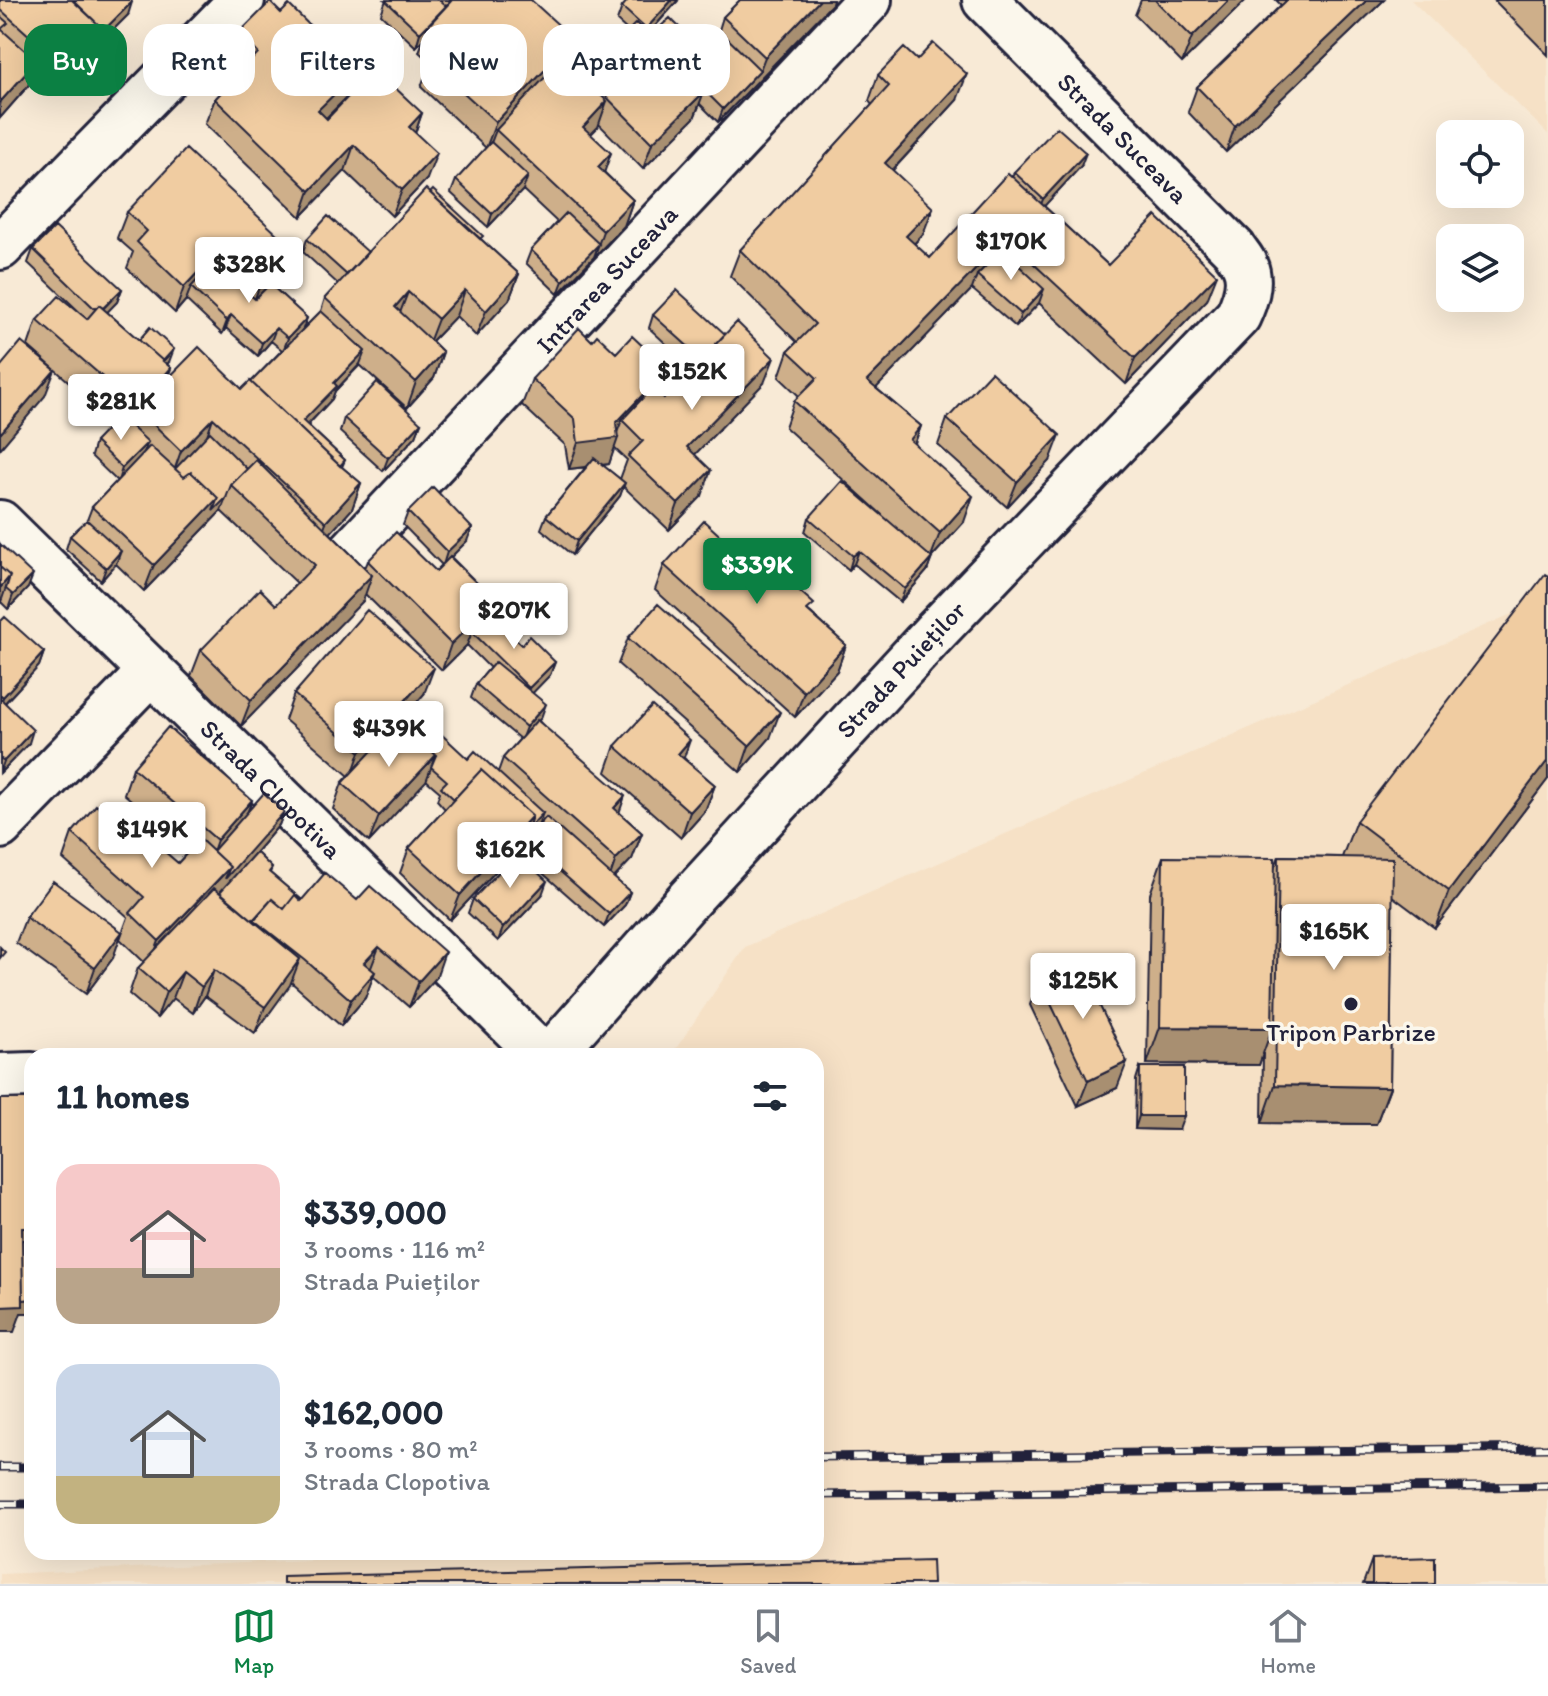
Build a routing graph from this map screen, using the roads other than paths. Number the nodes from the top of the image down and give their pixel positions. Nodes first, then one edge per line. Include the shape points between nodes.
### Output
1 (242, 0) edge
2 (869, 0) edge
3 (985, 0) edge
4 (0, 247) edge
5 (1248, 283) joint
6 (0, 523) edge
7 (344, 559) edge
8 (151, 671) junction
9 (0, 826) edge
10 (535, 1048) edge
11 (557, 1048) edge
12 (24, 1075) edge
13 (0, 1076) edge

1 - 4 street
2 - 7 street, Intrarea Suceava
3 - 5 street, Strada Suceava via 1234,249 1245,265
5 - 11 street, Strada Puieților via 1238,316 935,632
6 - 8 street, Strada Clopotiva
8 - 9 street
8 - 10 street, Strada Clopotiva
12 - 13 street

